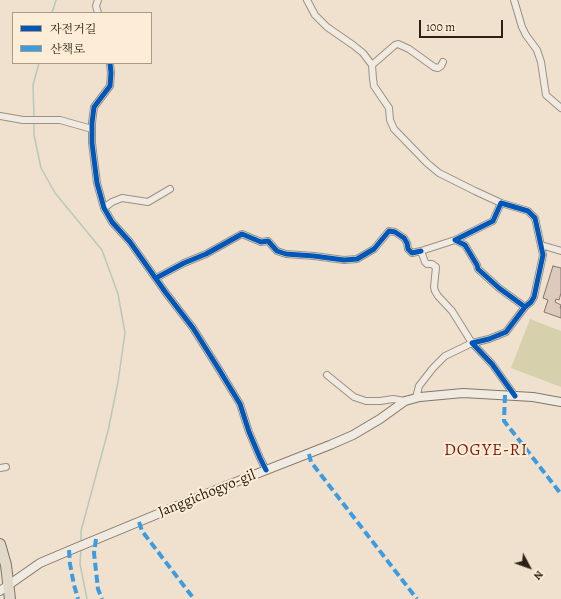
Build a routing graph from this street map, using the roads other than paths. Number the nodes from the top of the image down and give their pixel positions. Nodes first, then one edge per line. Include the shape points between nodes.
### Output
1 (98, 0) edge
2 (307, 0) edge
3 (514, 0) edge
4 (98, 12) edge
5 (443, 62) dead end
6 (110, 64) edge
7 (372, 65) junction
8 (561, 108) edge
9 (0, 116) edge
10 (92, 129) junction
11 (170, 189) dead end
12 (501, 203) junction
13 (104, 208) junction
14 (455, 240) junction
15 (541, 244) junction
16 (421, 251) junction
17 (561, 251) edge
18 (156, 278) junction
19 (525, 307) junction
20 (472, 343) junction
21 (327, 375) dead end
22 (515, 396) junction
23 (416, 398) junction
24 (405, 401) junction
25 (561, 402) edge
26 (266, 470) junction
27 (0, 544) edge
28 (8, 585) junction
29 (0, 591) edge
30 (10, 599) edge

1 - 4 street
2 - 7 street via 315,15 327,27 363,53
3 - 8 street via 522,27 537,50 546,95
5 - 7 street via 438,68 434,67 409,49 395,44
6 - 10 street via 110,86 94,107
7 - 12 street via 374,86 389,108 394,128 439,173
9 - 10 street via 23,120 60,120
10 - 13 street via 97,183
11 - 13 street via 148,202 122,198
12 - 14 street via 493,221
12 - 15 street via 532,214
13 - 18 street
14 - 16 street
14 - 19 street via 465,245 478,269
15 - 17 street
15 - 19 street via 543,255 534,297
16 - 18 street via 412,253 404,238 395,232 389,232 374,249 357,259 344,260 286,254 277,251 268,241 261,242 242,234
16 - 20 street via 425,262 436,267 434,287 438,296 452,311
18 - 26 street via 193,328 240,404
19 - 20 street via 506,332
20 - 22 street via 492,364
20 - 23 street via 445,356 419,386
21 - 24 street, Janggichogyo-gil via 354,396 366,401
22 - 23 main road, Janggichogyo-gil via 463,393
22 - 25 main road, Janggichogyo-gil
23 - 24 main road, Janggichogyo-gil
24 - 26 main road, Janggichogyo-gil via 353,435
26 - 28 main road, Janggichogyo-gil via 40,563
27 - 28 highway
28 - 29 main road
28 - 30 highway

